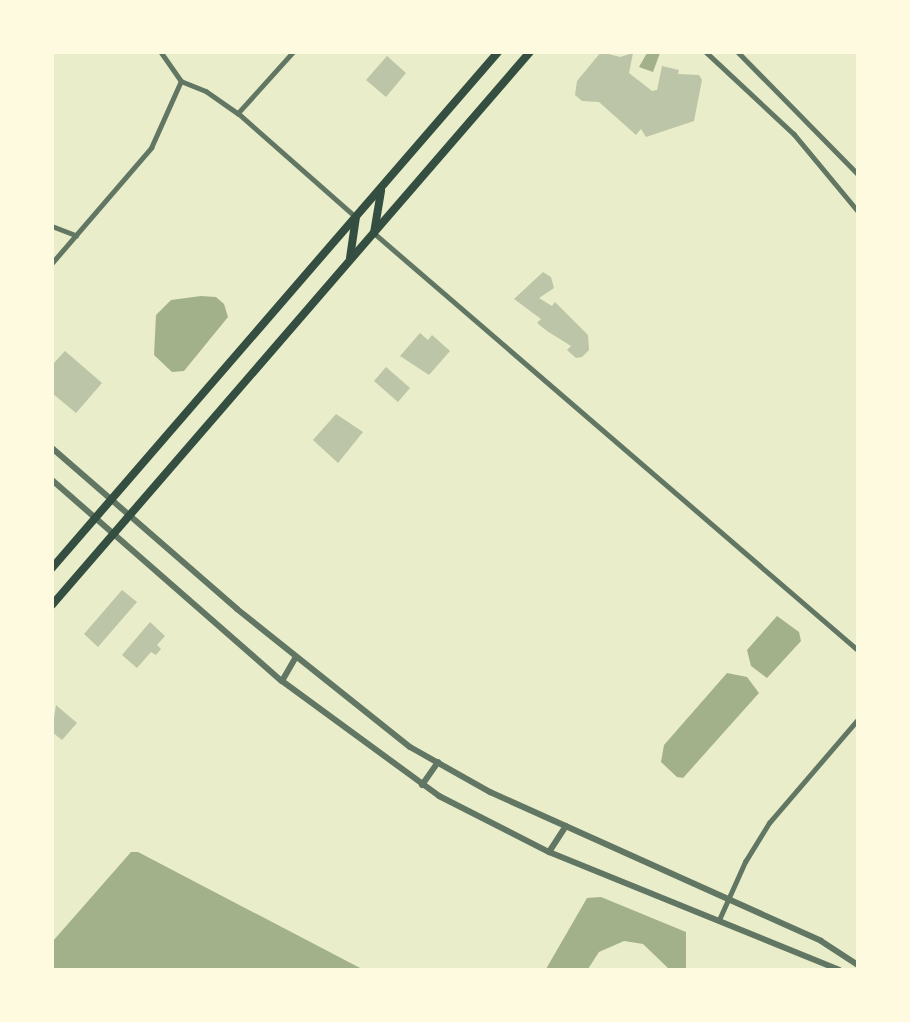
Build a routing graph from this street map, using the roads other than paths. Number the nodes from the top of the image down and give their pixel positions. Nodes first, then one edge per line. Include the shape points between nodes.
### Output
1 (161, 52) edge
2 (293, 52) edge
3 (498, 52) edge
4 (530, 52) edge
5 (706, 52) edge
6 (738, 52) edge
7 (181, 81) junction
8 (238, 113) junction
9 (858, 174) edge
10 (382, 188) junction
11 (858, 211) edge
12 (356, 217) junction
13 (52, 226) edge
14 (374, 233) junction
15 (76, 236) junction
16 (52, 263) edge
17 (348, 264) junction
18 (52, 449) edge
19 (52, 480) edge
20 (110, 501) junction
21 (129, 516) junction
22 (95, 519) junction
23 (113, 534) junction
24 (52, 568) edge
25 (52, 604) edge
26 (858, 650) edge
27 (296, 657) junction
28 (282, 681) junction
29 (858, 719) edge
30 (438, 762) junction
31 (422, 785) junction
32 (566, 826) junction
33 (550, 852) junction
34 (728, 898) junction
35 (719, 920) junction
36 (858, 965) edge
37 (839, 970) edge

1 - 7 street
2 - 8 street
3 - 10 main road
4 - 14 main road
5 - 11 street via 794,134
6 - 9 street
7 - 8 street via 206,91
7 - 15 street via 152,148
8 - 12 street
10 - 12 main road
10 - 14 main road
12 - 17 main road
12 - 20 main road
13 - 15 street
14 - 17 main road
14 - 26 street
15 - 16 street
17 - 21 main road
18 - 20 street
19 - 22 street
20 - 21 street
20 - 22 main road
21 - 23 main road
21 - 27 street
22 - 23 street
22 - 24 main road
23 - 25 main road
23 - 28 street
27 - 28 street
27 - 30 street via 410,747
28 - 31 street
29 - 34 street via 769,823
30 - 31 street
30 - 32 street
31 - 33 street
32 - 33 street
32 - 34 street
33 - 35 street
34 - 35 street
34 - 36 street via 821,941
35 - 37 street

